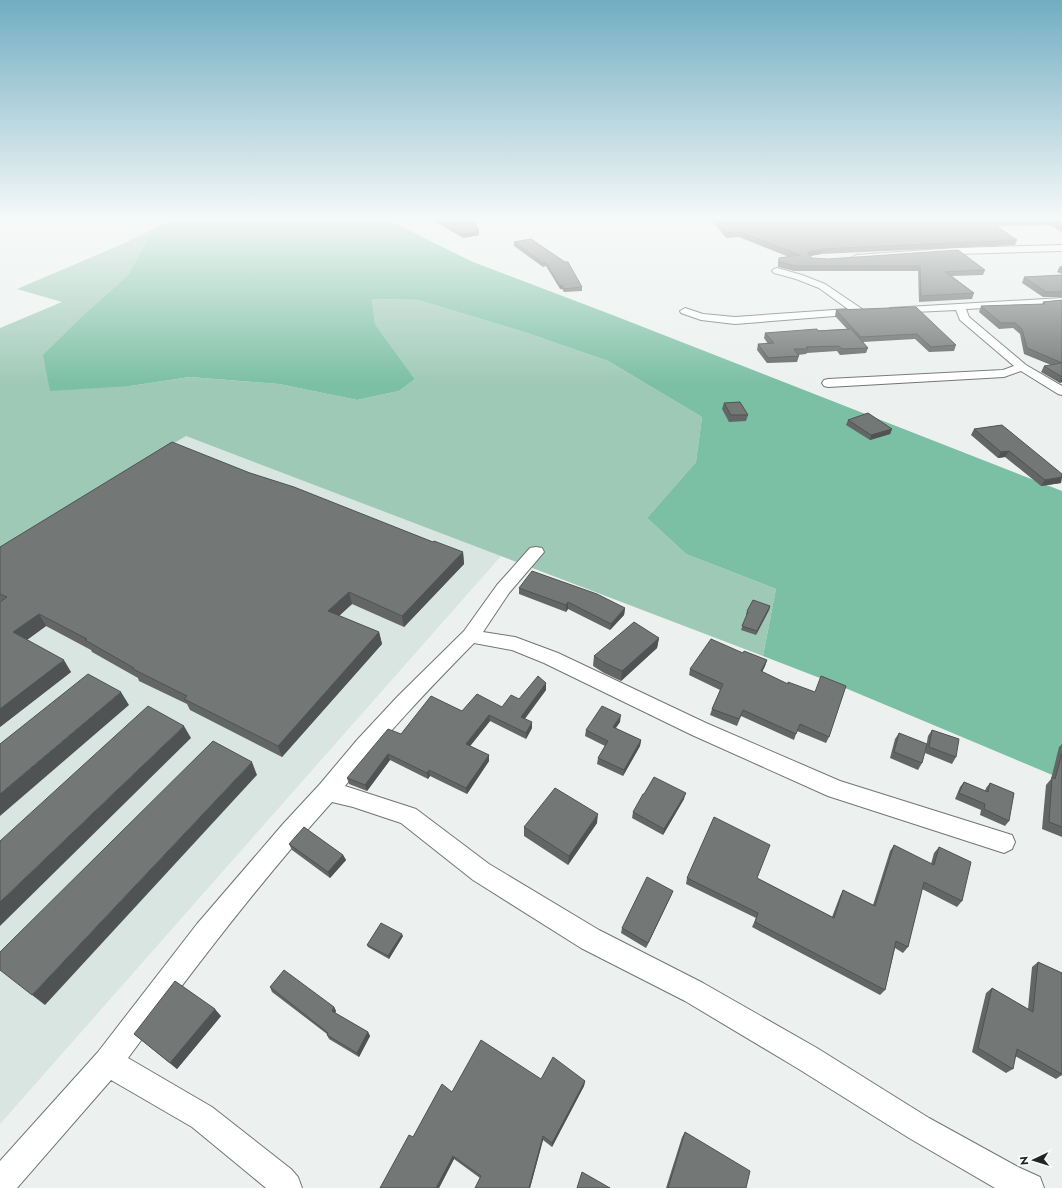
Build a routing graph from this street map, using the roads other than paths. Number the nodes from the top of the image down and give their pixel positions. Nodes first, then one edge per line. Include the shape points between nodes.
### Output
1 (782, 272) edge
2 (1062, 301) edge
3 (960, 307) junction
4 (685, 311) dead end
5 (859, 311) junction
6 (1022, 367) junction
7 (828, 383) dead end
8 (1062, 391) edge
9 (536, 552) dead end
10 (470, 636) junction
11 (328, 791) junction
12 (1004, 842) dead end
13 (108, 1062) junction
14 (0, 1184) edge
15 (287, 1188) edge
16 (1029, 1188) edge

1 - 5 street via 822,286
2 - 3 street
3 - 5 street
3 - 6 street via 964,318
4 - 5 street via 701,317 732,320
6 - 7 street via 1004,373
6 - 8 street
9 - 10 street via 503,588
10 - 11 street via 374,735
10 - 12 street via 515,644 551,658 699,729 836,789
11 - 13 street via 206,933
11 - 16 street via 408,816 481,872 590,939 694,992 919,1128
13 - 14 street
13 - 15 street via 202,1117

